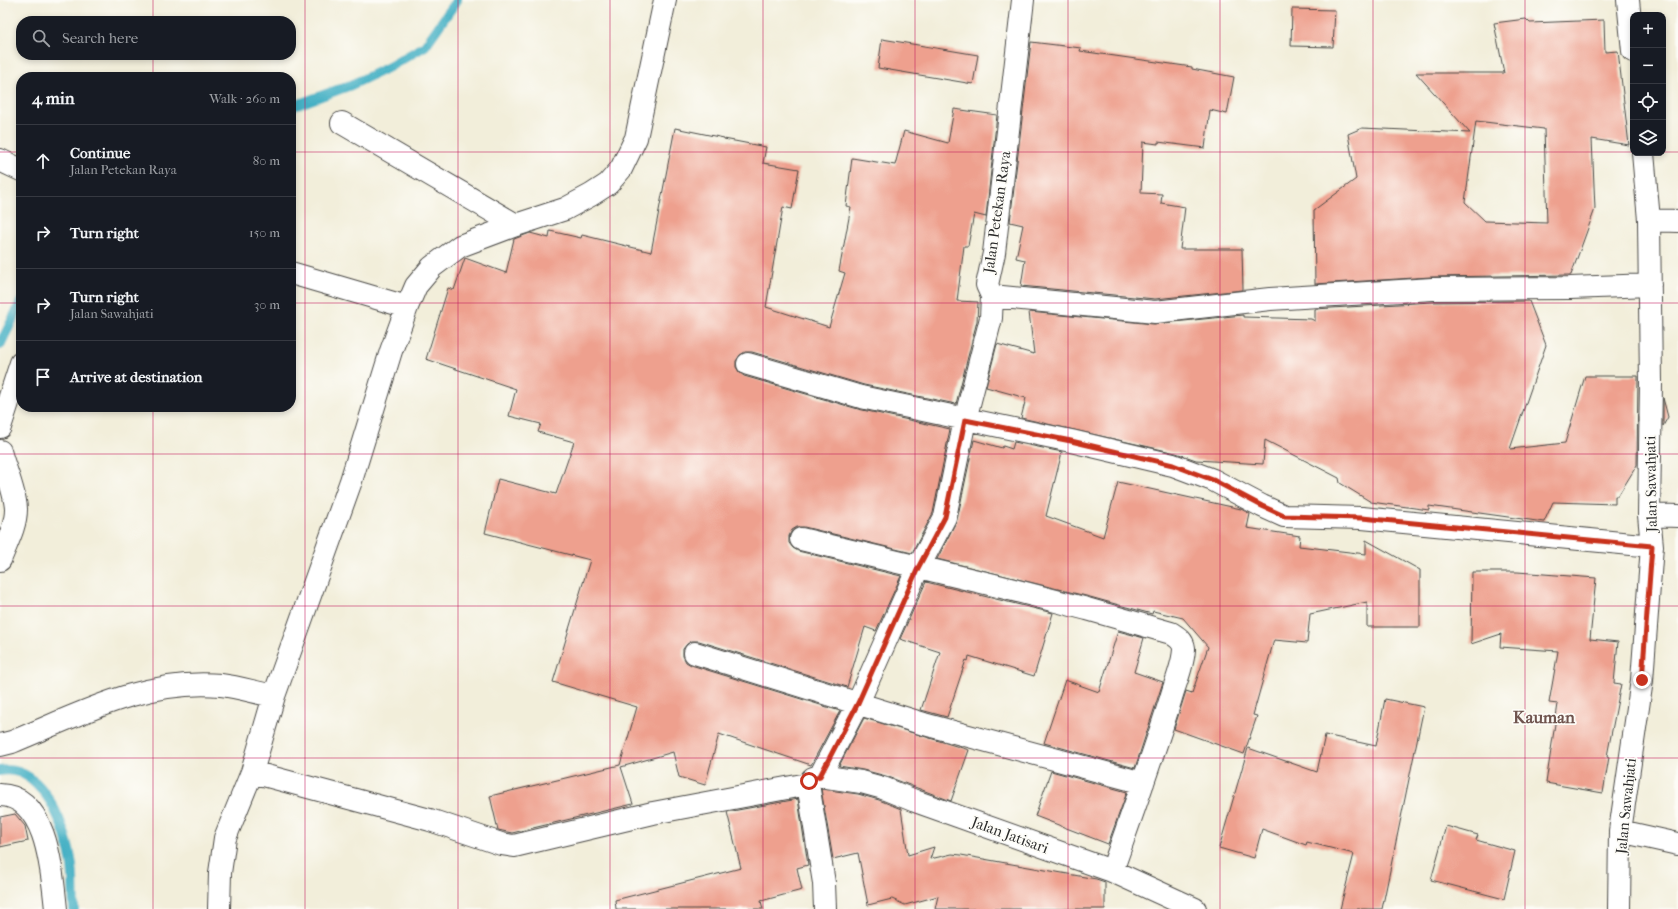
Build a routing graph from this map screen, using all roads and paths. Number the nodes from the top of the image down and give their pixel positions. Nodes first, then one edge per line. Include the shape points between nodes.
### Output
1 (665, 0) edge
2 (1023, 0) edge
3 (1628, 0) edge
4 (1633, 48) edge
5 (342, 123) dead end
6 (1643, 156) edge
7 (0, 160) edge
8 (16, 168) edge
9 (1649, 220) junction
10 (1678, 221) edge
11 (516, 225) junction
12 (296, 274) edge
13 (1650, 284) junction
14 (992, 296) junction
15 (407, 307) junction
16 (748, 364) dead end
17 (16, 378) edge
18 (965, 420) junction
19 (0, 427) edge
20 (0, 451) edge
21 (1649, 515) junction
22 (1678, 516) edge
23 (801, 539) dead end
24 (1652, 546) junction
25 (0, 560) edge
26 (918, 568) junction
27 (695, 653) dead end
28 (274, 696) junction
29 (858, 703) junction
30 (0, 745) edge
31 (252, 772) junction
32 (814, 780) junction
33 (1143, 783) junction
34 (0, 795) edge
35 (1620, 831) junction
36 (1678, 844) edge
37 (1112, 871) junction
38 (56, 909) edge
39 (219, 909) edge
40 (826, 909) edge
41 (1195, 909) edge
42 (1619, 909) edge

1 - 11 street via 636,138 622,169 608,184 565,209
2 - 14 street, Jalan Petekan Raya via 994,253 987,285
3 - 4 street
5 - 11 street
6 - 9 street, Jalan Sawahjati
7 - 8 street
9 - 10 street
9 - 13 street, Jalan Sawahjati
11 - 15 street via 460,246 432,267 416,286
12 - 15 street
13 - 14 street via 1570,288 1432,289 1270,299 1155,312
13 - 21 street, Jalan Sawahjati
14 - 18 street, Jalan Petekan Raya via 991,318
15 - 28 street via 352,481
16 - 18 street via 861,397
17 - 19 street
18 - 24 street via 1173,465 1213,480 1284,516 1362,518
18 - 26 street, Jalan Petekan Raya via 945,517
20 - 25 street via 16,509
21 - 22 street
21 - 24 street, Jalan Sawahjati
23 - 26 street
24 - 35 street, Jalan Sawahjati via 1642,680
26 - 29 street, Jalan Petekan Raya
26 - 33 street via 1087,609 1178,637 1184,647 1183,657
27 - 29 street
28 - 30 street via 221,685 161,688 117,699
28 - 31 street
29 - 32 street, Jalan Petekan Raya
29 - 33 street via 924,724
31 - 32 street, Jalan Jatisari via 430,820 514,846 653,813
31 - 39 street via 225,838 220,873
32 - 37 street, Jalan Jatisari via 861,782 883,788
32 - 40 street
33 - 37 street
34 - 38 street via 18,800 34,815 47,851
35 - 36 street
35 - 42 street, Jalan Sawahjati
37 - 41 street, Jalan Jatisari

